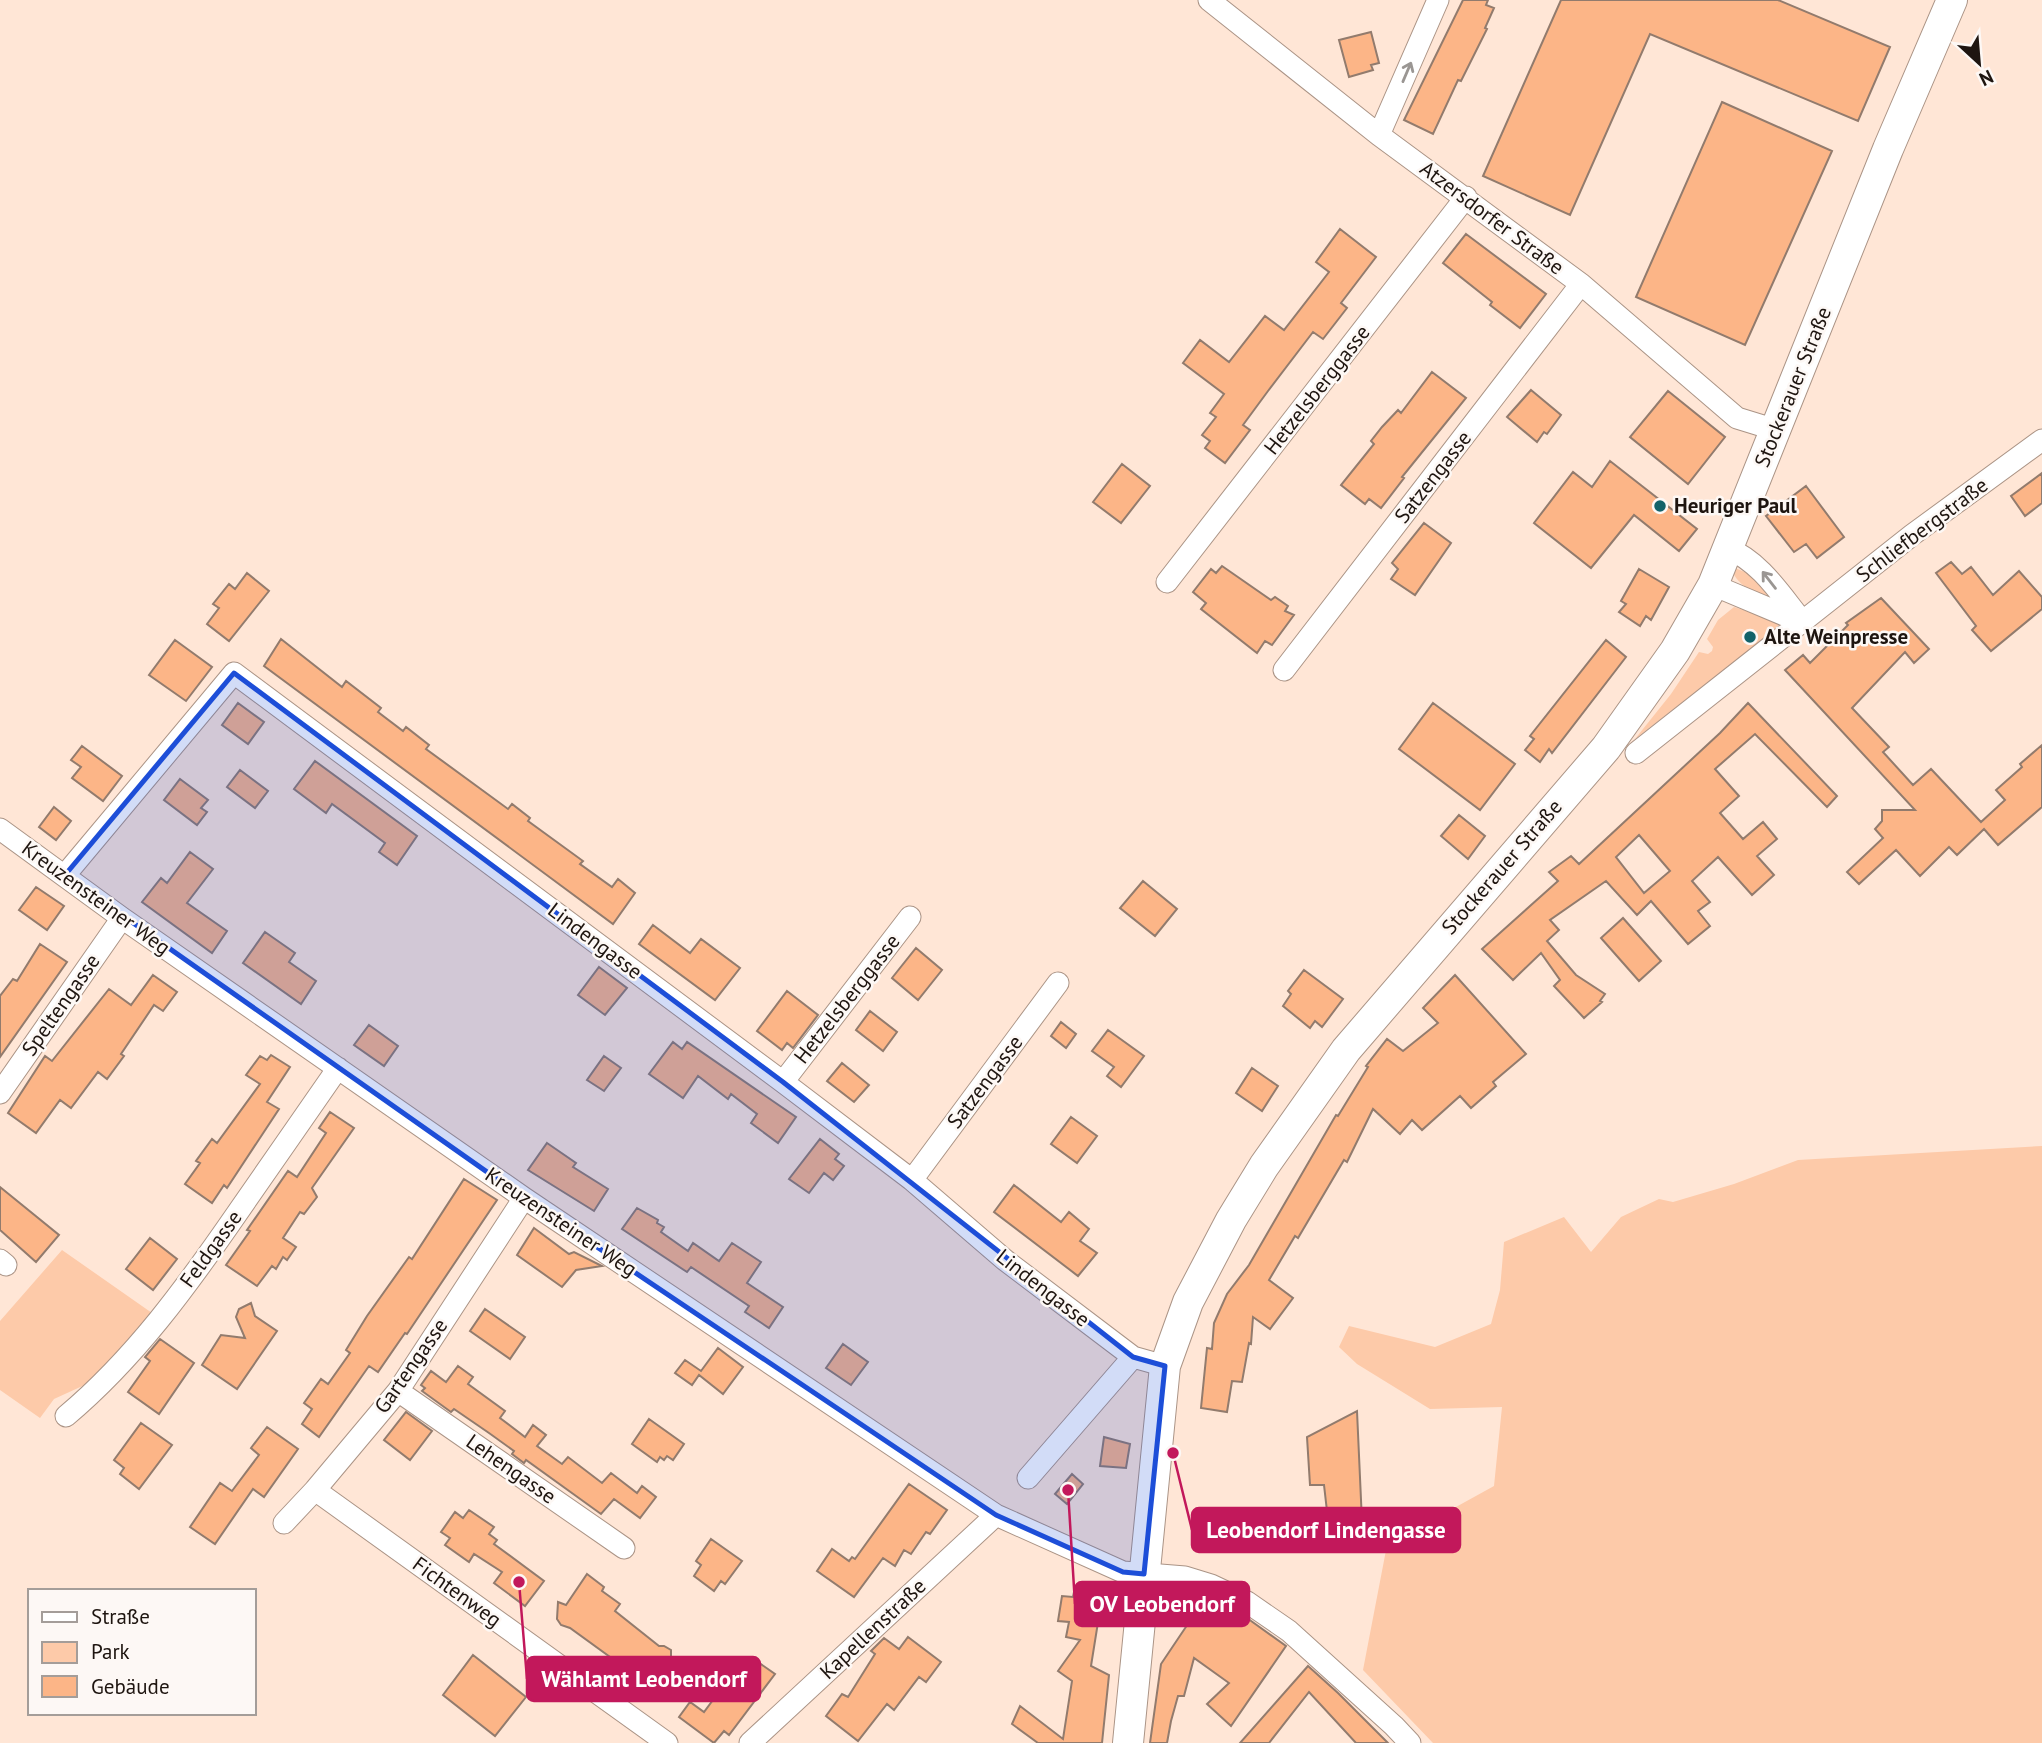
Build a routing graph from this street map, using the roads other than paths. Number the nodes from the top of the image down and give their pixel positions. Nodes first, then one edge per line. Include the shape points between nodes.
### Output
1 (1209, 0) edge
2 (1438, 0) edge
3 (1952, 0) edge
4 (1379, 135) junction
5 (1466, 197) junction
6 (1581, 284) junction
7 (1776, 430) junction
8 (2042, 440) edge
9 (1727, 548) junction
10 (1167, 582) dead end
11 (1713, 585) junction
12 (1803, 622) junction
13 (1284, 670) dead end
14 (1636, 753) dead end
15 (0, 829) edge
16 (65, 875) junction
17 (910, 917) dead end
18 (122, 918) junction
19 (1058, 984) dead end
20 (338, 1068) junction
21 (783, 1082) junction
22 (0, 1093) edge
23 (912, 1180) junction
24 (524, 1198) junction
25 (1133, 1357) junction
26 (1165, 1366) junction
27 (398, 1391) junction
28 (66, 1416) dead end
29 (1028, 1478) dead end
30 (315, 1490) junction
31 (996, 1515) junction
32 (284, 1523) dead end
33 (624, 1548) dead end
34 (1144, 1574) junction
35 (667, 1743) edge
36 (750, 1743) edge
37 (1128, 1743) edge
38 (1410, 1743) edge

1 - 4 street, Atzersdorfer Straße
4 -> 2 street
3 - 7 street, Stockerauer Straße via 1886,152
4 - 5 street, Atzersdorfer Straße
5 - 6 street, Atzersdorfer Straße
5 - 10 street, Hetzelsberggasse
6 - 7 street, Atzersdorfer Straße via 1737,418
6 - 13 street, Satzengasse
7 - 9 street, Stockerauer Straße
8 - 12 street, Schliefbergstraße
9 - 11 street, Stockerauer Straße
12 -> 9 street via 1761,570 1745,555
11 - 12 street
11 - 26 street, Stockerauer Straße via 1675,651 1605,748 1388,999 1303,1110 1231,1220 1188,1302
12 - 14 street, Schliefbergstraße
15 - 16 street, Kreuzensteiner Weg
16 - 18 street, Kreuzensteiner Weg
16 - 21 street, Lindengasse via 234,673
17 - 21 street, Hetzelsberggasse
18 - 20 street, Kreuzensteiner Weg
18 - 22 street, Speltengasse
19 - 23 street, Satzengasse
20 - 24 street, Kreuzensteiner Weg
20 - 28 street, Feldgasse via 153,1329
21 - 23 street, Lindengasse
23 - 25 street, Lindengasse via 1005,1259
24 - 27 street, Gartengasse
24 - 31 street, Kreuzensteiner Weg
25 - 26 street, Lindengasse
25 - 29 street
26 - 34 street, Stockerauer Straße
27 - 30 street, Gartengasse
27 - 33 street, Lehengasse
30 - 32 street, Gartengasse
30 - 35 street, Fichtenweg
31 - 34 street, Kreuzensteiner Weg via 1124,1572
31 - 36 street, Kapellenstraße
34 - 37 street, Stockerauer Straße
34 - 38 street, Kreuzensteiner Weg via 1185,1577 1247,1602 1289,1631

